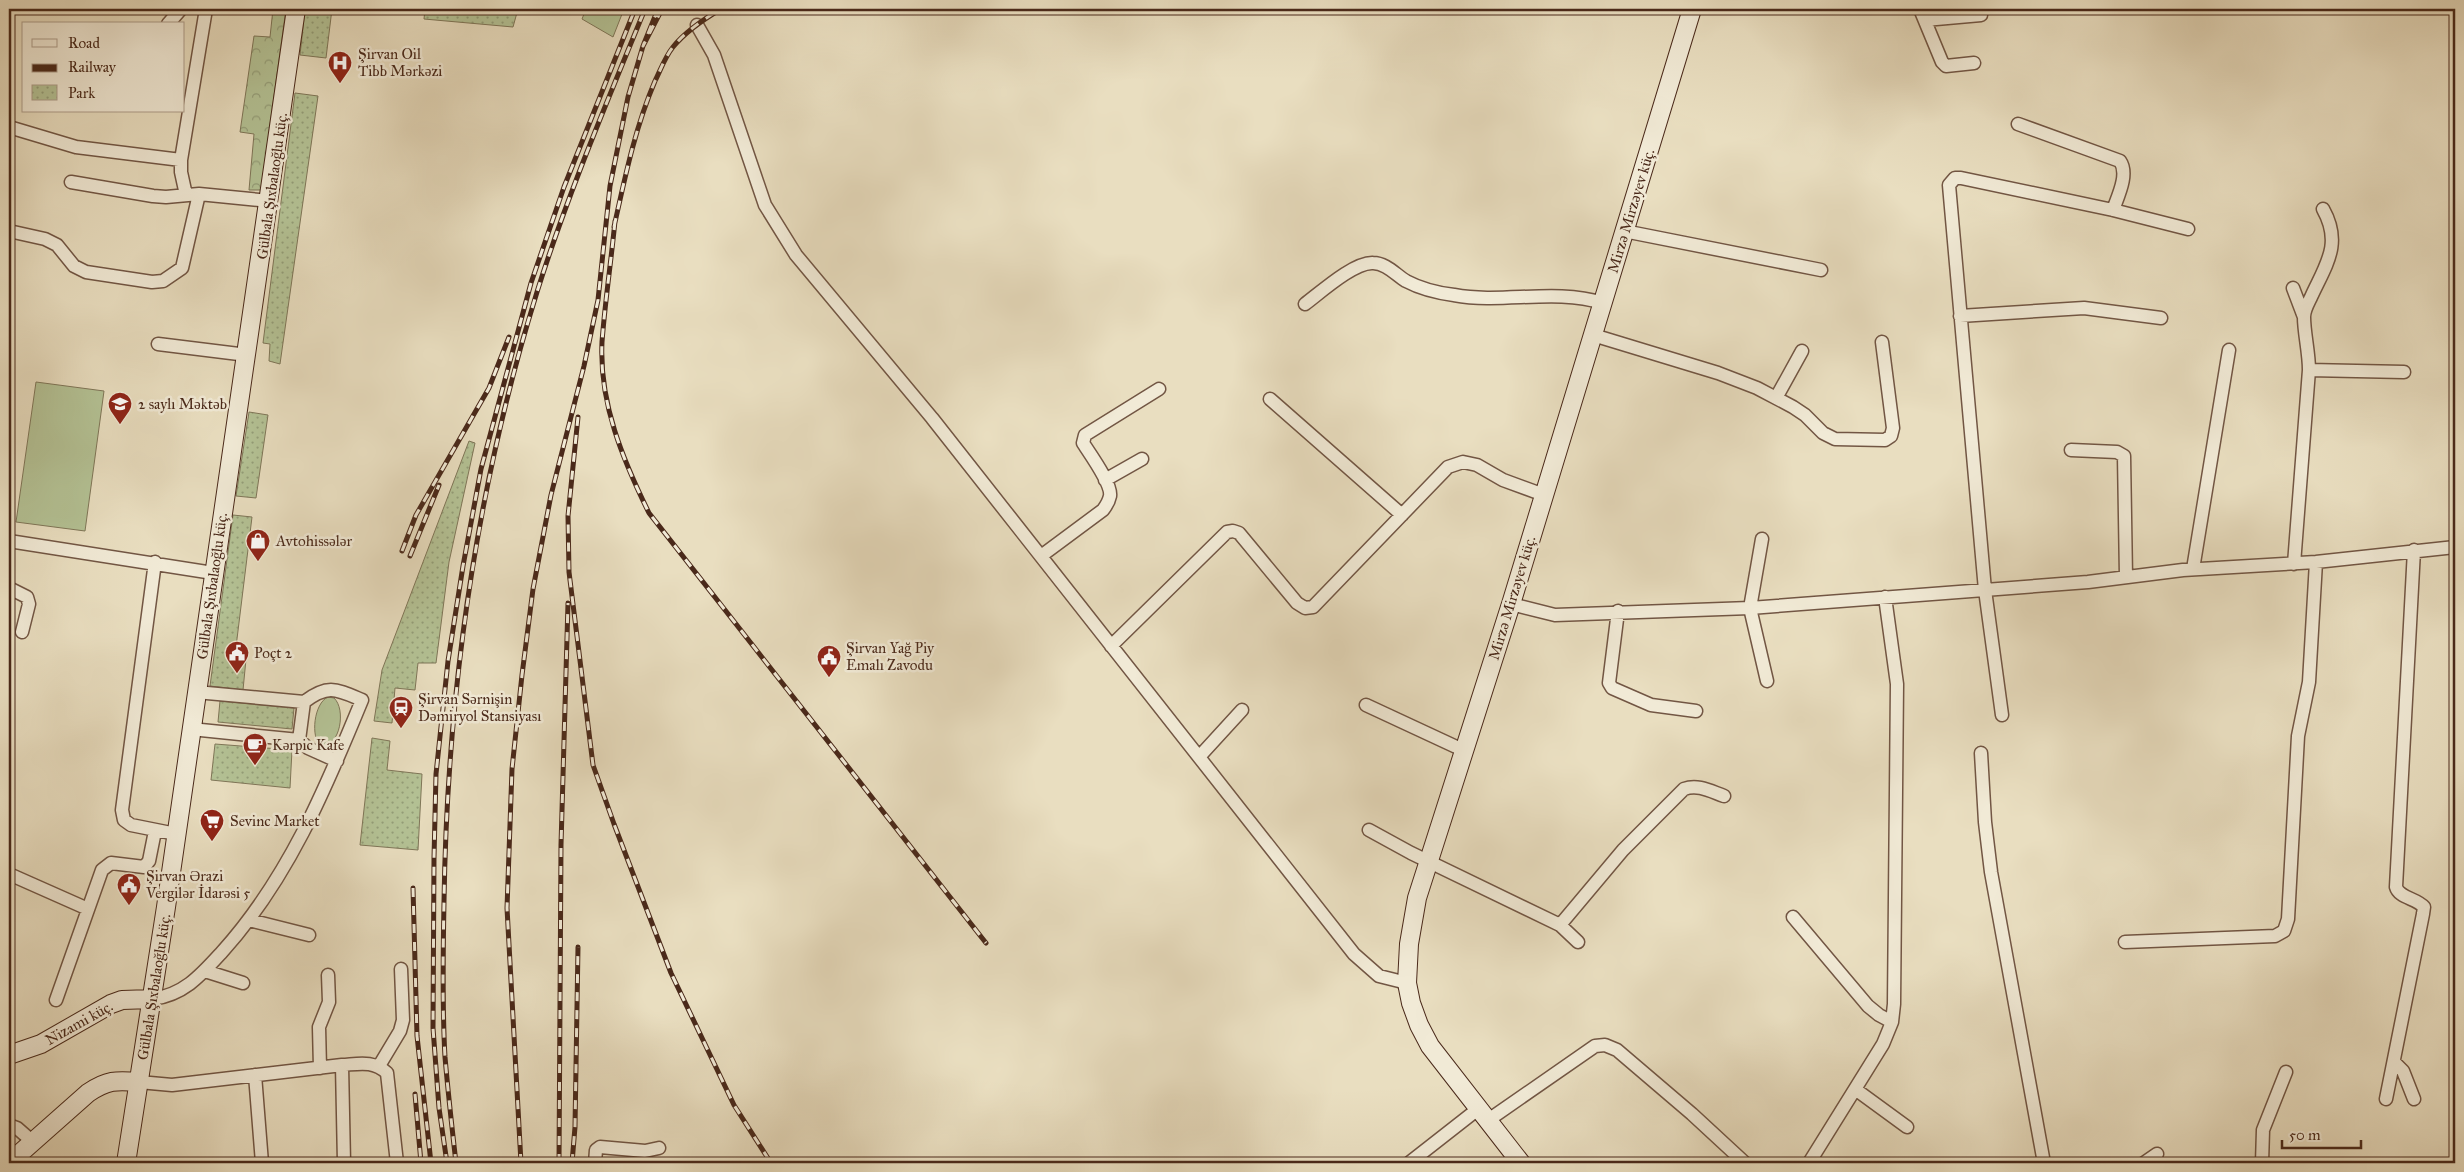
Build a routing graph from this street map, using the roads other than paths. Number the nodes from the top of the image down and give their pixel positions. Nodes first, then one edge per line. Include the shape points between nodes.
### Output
1 (181, 9) edge
2 (206, 9) edge
3 (296, 9) edge
4 (1692, 9) edge
5 (1922, 15) edge
6 (1981, 15) dead end
7 (170, 22) edge
8 (697, 25) dead end
9 (1974, 64) dead end
10 (2018, 124) dead end
11 (9, 127) edge
12 (181, 160) junction
13 (71, 182) dead end
14 (192, 194) junction
15 (270, 201) junction
16 (2323, 209) dead end
17 (2113, 210) junction
18 (2188, 229) dead end
19 (9, 231) edge
20 (1624, 231) junction
21 (1822, 270) dead end
22 (2294, 288) dead end
23 (1305, 304) dead end
24 (1602, 304) junction
25 (1960, 316) junction
26 (2304, 317) junction
27 (2160, 318) dead end
28 (1593, 335) junction
29 (1882, 342) dead end
30 (158, 344) dead end
31 (1802, 350) dead end
32 (2229, 350) dead end
33 (247, 355) junction
34 (2309, 370) junction
35 (2404, 372) dead end
36 (1160, 389) dead end
37 (1776, 398) junction
38 (1270, 399) dead end
39 (2071, 450) dead end
40 (1142, 459) dead end
41 (1105, 480) junction
42 (1544, 496) junction
43 (1402, 515) junction
44 (1762, 539) dead end
45 (9, 541) edge
46 (2455, 548) edge
47 (2414, 550) junction
48 (1041, 556) junction
49 (155, 562) junction
50 (2316, 562) junction
51 (2294, 564) junction
52 (2193, 569) junction
53 (213, 573) junction
54 (2126, 577) junction
55 (9, 588) edge
56 (1985, 590) junction
57 (1885, 597) junction
58 (1511, 604) junction
59 (1750, 608) junction
60 (1618, 611) junction
61 (22, 632) dead end
62 (1111, 646) junction
63 (1766, 681) dead end
64 (196, 692) junction
65 (304, 702) junction
66 (1366, 705) dead end
67 (1242, 710) dead end
68 (1696, 711) dead end
69 (2002, 715) dead end
70 (192, 729) junction
71 (299, 740) junction
72 (1465, 751) junction
73 (1981, 753) dead end
74 (1199, 757) junction
75 (338, 761) junction
76 (1724, 796) dead end
77 (1369, 830) dead end
78 (155, 832) junction
79 (176, 834) junction
80 (1428, 862) junction
81 (9, 874) edge
82 (88, 909) junction
83 (1793, 917) dead end
84 (250, 920) junction
85 (1560, 925) junction
86 (309, 935) dead end
87 (1578, 942) dead end
88 (2125, 942) dead end
89 (401, 969) dead end
90 (205, 971) junction
91 (328, 975) dead end
92 (243, 983) dead end
93 (1407, 983) junction
94 (152, 999) junction
95 (56, 1000) dead end
96 (1892, 1022) junction
97 (9, 1055) edge
98 (2394, 1062) junction
99 (342, 1065) junction
100 (379, 1066) junction
101 (320, 1068) junction
102 (2286, 1072) dead end
103 (255, 1075) junction
104 (139, 1082) junction
105 (1855, 1089) junction
106 (2386, 1099) dead end
107 (2414, 1099) dead end
108 (1483, 1115) junction
109 (9, 1125) edge
110 (1907, 1127) dead end
111 (33, 1142) junction
112 (659, 1148) dead end
113 (2157, 1154) dead end
114 (9, 1163) edge
115 (126, 1163) edge
116 (262, 1163) edge
117 (344, 1163) edge
118 (397, 1163) edge
119 (595, 1163) edge
120 (1409, 1163) edge
121 (1521, 1163) edge
122 (1745, 1163) edge
123 (1809, 1163) edge
124 (2044, 1163) edge
125 (2144, 1163) edge
126 (2262, 1163) edge

1 - 7 street
2 - 12 street
3 - 15 main road, Gülbala Şıxbalaoğlu küç.
4 - 20 main road, Mirzə Mirzəyev küç.
5 - 6 street
5 - 9 street via 1946,66
8 - 48 street via 714,55 757,185 780,232
10 - 17 street via 2120,161 2124,175
11 - 12 street via 76,147
12 - 14 street via 180,172
13 - 14 street via 153,196
14 - 15 street
14 - 19 street via 182,268 163,281 86,272 74,266 57,245 45,238
15 - 33 main road, Gülbala Şıxbalaoğlu küç.
16 - 26 street via 2334,236 2331,254
17 - 18 street
17 - 25 street via 1961,178 1951,180 1948,191
20 - 21 street
20 - 24 main road, Mirzə Mirzəyev küç.
22 - 26 street
23 - 24 street via 1349,272 1373,262 1406,281 1455,296 1566,296
24 - 28 main road, Mirzə Mirzəyev küç.
25 - 27 street via 2084,308
25 - 56 street
26 - 34 street
28 - 37 street via 1718,373
28 - 42 main road, Mirzə Mirzəyev küç.
29 - 37 street via 1893,428 1891,436 1885,440 1835,439 1823,433 1805,415
30 - 33 street
31 - 37 street
32 - 52 street
33 - 53 main road, Gülbala Şıxbalaoğlu küç.
34 - 35 street
34 - 51 street
36 - 41 street via 1085,435 1083,443
38 - 43 street
39 - 54 street via 2117,452 2124,456
40 - 41 street
41 - 48 street via 1111,494 1103,510
42 - 43 street via 1503,480 1477,465 1463,462 1448,467
42 - 58 main road, Mirzə Mirzəyev küç.
43 - 62 street via 1313,607 1305,608 1297,603 1239,533 1227,532
44 - 59 street
45 - 49 street
46 - 47 street
47 - 50 street
47 - 98 street via 2396,886 2401,894 2424,907
48 - 62 street
49 - 53 street
49 - 78 street via 122,810 124,820 131,825
50 - 51 street
50 - 88 street via 2311,659 2298,736 2288,919 2284,931 2275,936
51 - 52 street
52 - 54 street
53 - 64 main road, Gülbala Şıxbalaoğlu küç.
54 - 56 street
55 - 61 street via 27,597 29,604
56 - 57 street
56 - 69 street
57 - 59 street
57 - 96 street via 1897,684
58 - 60 street via 1555,614
58 - 72 main road, Mirzə Mirzəyev küç.
59 - 60 street
59 - 63 street
60 - 68 street via 1609,682 1612,688 1651,705
62 - 74 street
64 - 65 street
64 - 70 main road, Gülbala Şıxbalaoğlu küç.
65 - 71 street
65 - 75 street via 318,691 330,690 362,700
66 - 72 street
67 - 74 street
70 - 71 street
70 - 79 main road, Gülbala Şıxbalaoğlu küç.
71 - 75 street via 308,748
72 - 80 main road, Mirzə Mirzəyev küç.
73 - 124 street via 1991,872
74 - 93 street via 1354,954 1379,976
75 - 84 street via 300,841
76 - 85 street via 1701,787 1684,789 1623,850
77 - 80 street
78 - 79 street
78 - 82 street via 149,861 144,866 112,863 102,870
79 - 94 main road, Gülbala Şıxbalaoğlu küç.
80 - 85 street
80 - 93 main road, Mirzə Mirzəyev küç. via 1411,924
81 - 82 street
82 - 95 street
83 - 96 street via 1868,1006
84 - 86 street
84 - 90 street
85 - 87 street
89 - 100 street via 403,1020
90 - 92 street
90 - 94 street via 178,993
91 - 101 street via 329,1002 319,1027
93 - 108 main road, Mirzə Mirzəyev küç. via 1416,1017 1430,1046
94 - 97 main road, Nizami küç. via 116,1002 41,1044
94 - 104 main road, Gülbala Şıxbalaoğlu küç.
96 - 105 street via 1883,1044
98 - 106 street
98 - 107 street via 2402,1071
99 - 100 street via 367,1063
99 - 101 street
99 - 117 street
100 - 118 street via 387,1073
101 - 103 street
102 - 126 street via 2263,1130
103 - 104 street via 172,1085
103 - 116 street
104 - 111 main road via 110,1081 99,1085
104 - 115 main road, Gülbala Şıxbalaoğlu küç.
105 - 110 street
105 - 123 street
108 - 120 street
108 - 121 main road, Mirzə Mirzəyev küç.
108 - 122 street via 1595,1046 1605,1046 1617,1050
109 - 111 street
111 - 114 main road
112 - 119 street via 600,1147 596,1150
113 - 125 street

